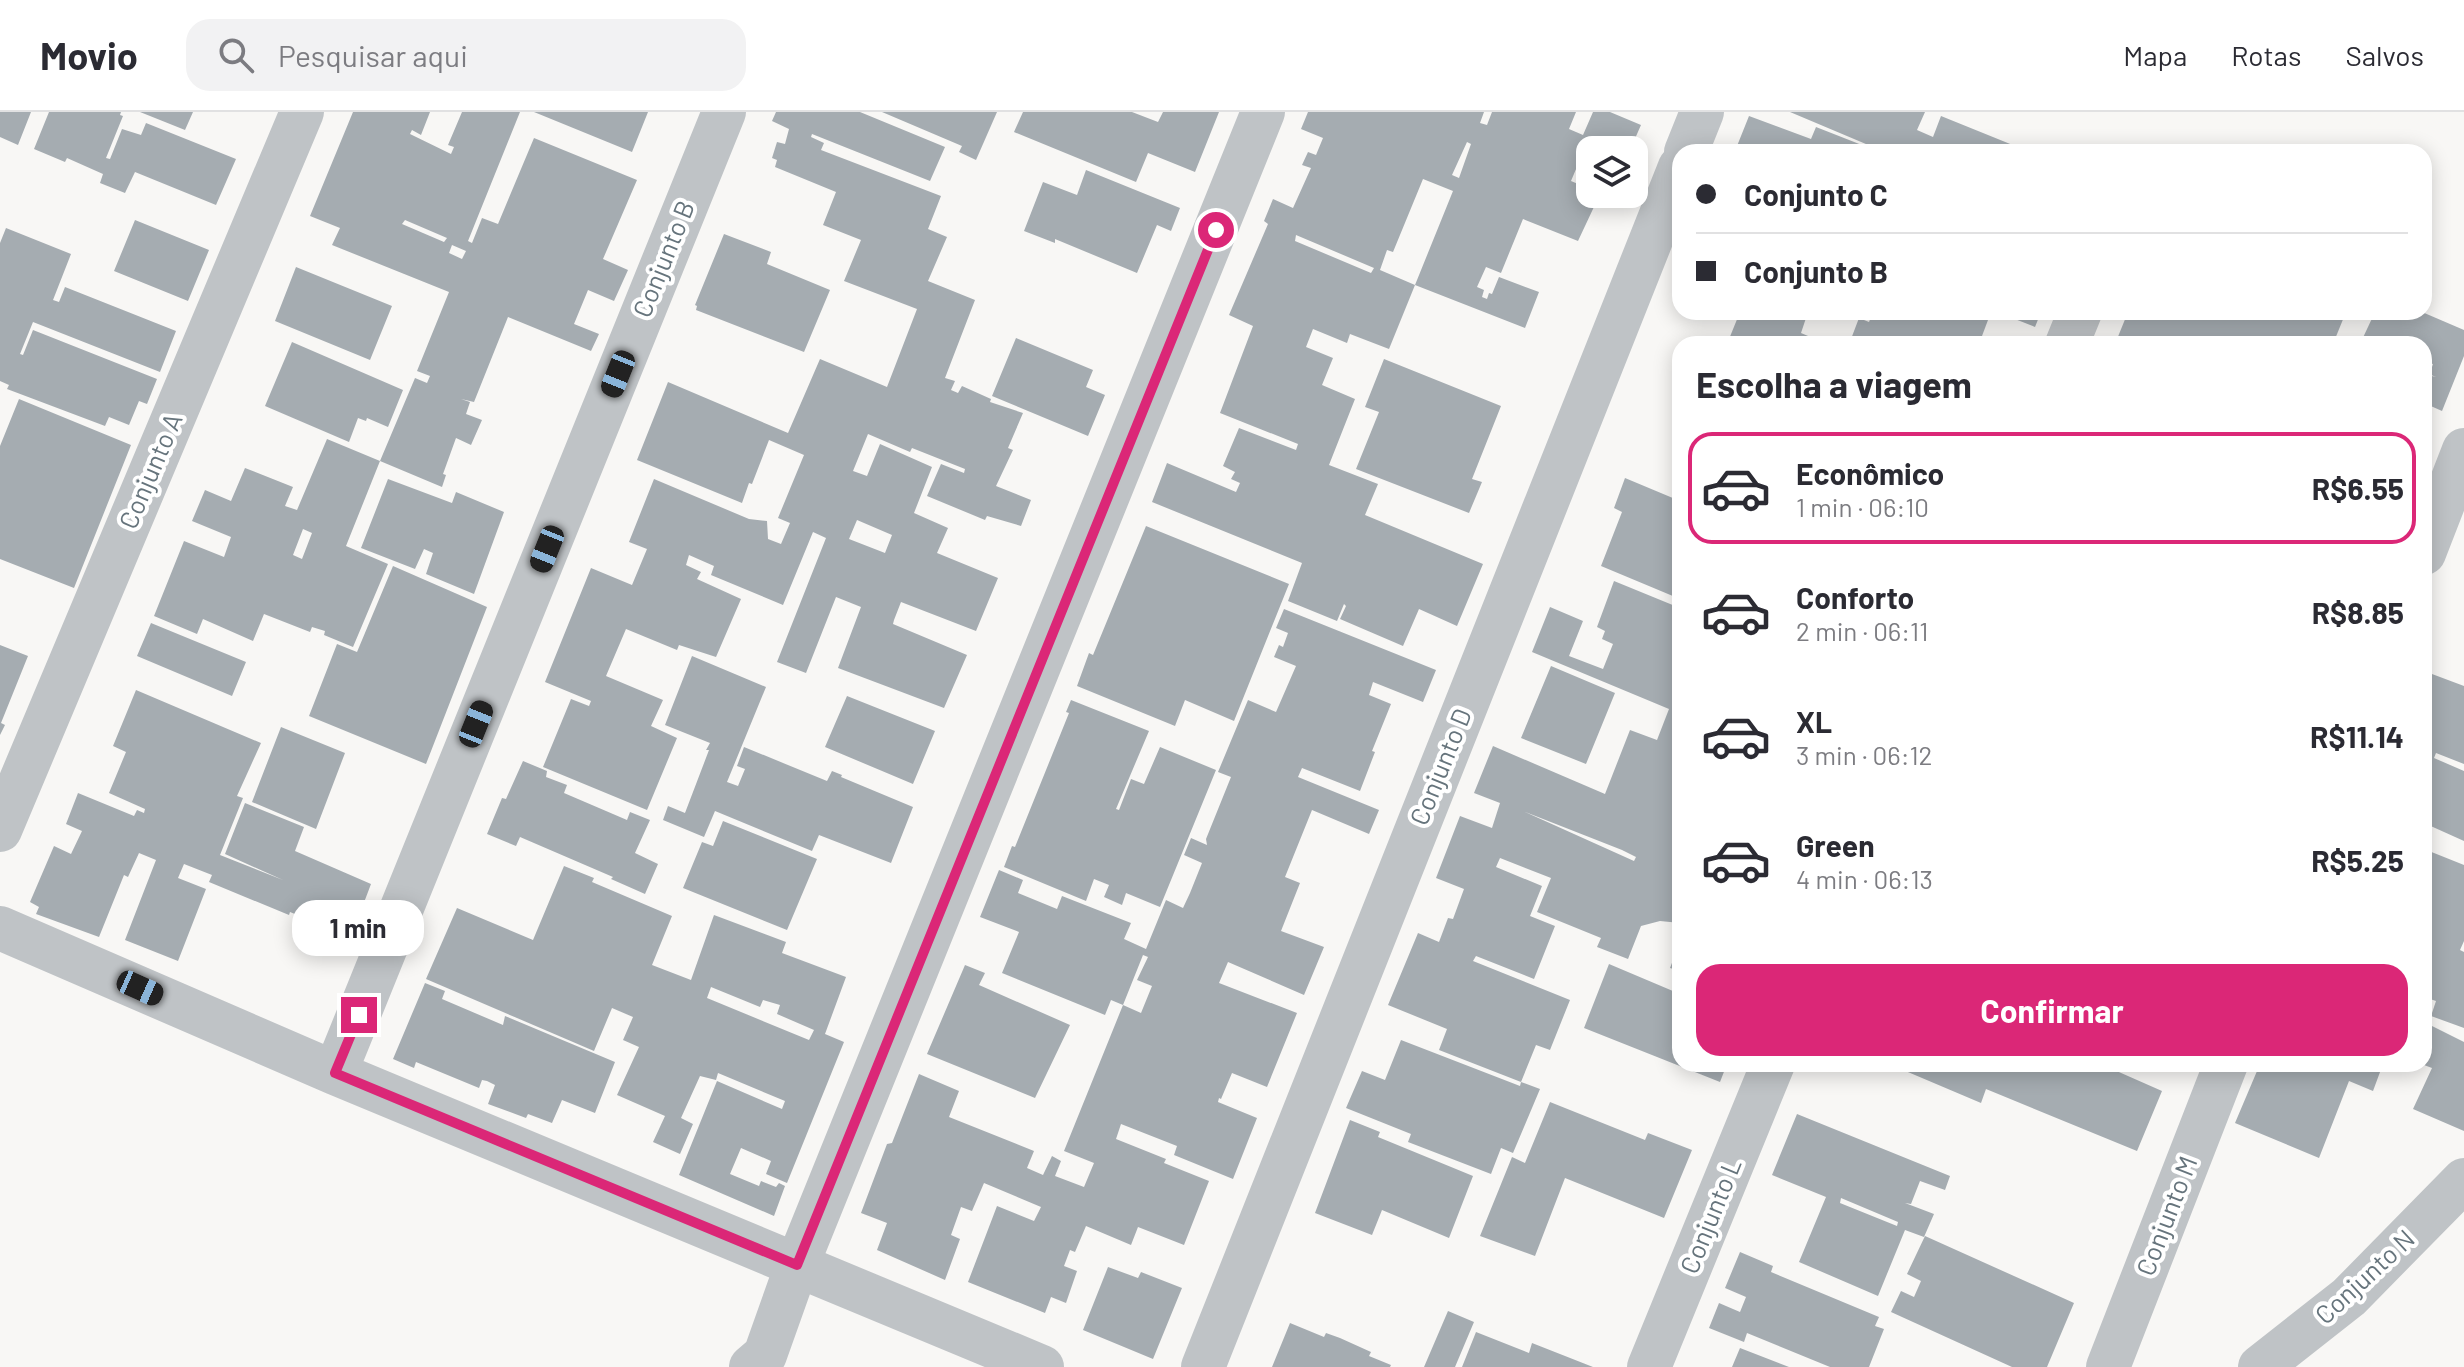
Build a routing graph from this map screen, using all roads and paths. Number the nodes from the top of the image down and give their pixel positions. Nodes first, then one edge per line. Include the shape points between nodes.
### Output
1 (302, 112) edge
2 (724, 112) edge
3 (1263, 112) edge
4 (1702, 112) edge
5 (1689, 144) edge
6 (1672, 187) edge
7 (2464, 450) edge
8 (2432, 532) edge
9 (0, 830) edge
10 (0, 928) edge
11 (1770, 1072) edge
12 (2223, 1072) edge
13 (335, 1073) junction
14 (2464, 1180) edge
15 (797, 1265) junction
16 (751, 1367) edge
17 (1042, 1367) edge
18 (1203, 1367) edge
19 (1649, 1367) edge
20 (2108, 1367) edge
21 (2260, 1367) edge

1 - 9 street, Conjunto A
2 - 13 street, Conjunto B
3 - 15 street
4 - 5 street
6 - 18 street, Conjunto D
7 - 8 street
10 - 13 street
11 - 19 street, Conjunto L
12 - 20 street, Conjunto M
13 - 15 street
14 - 21 street, Conjunto N via 2349,1297
15 - 16 street via 765,1355
15 - 17 street

